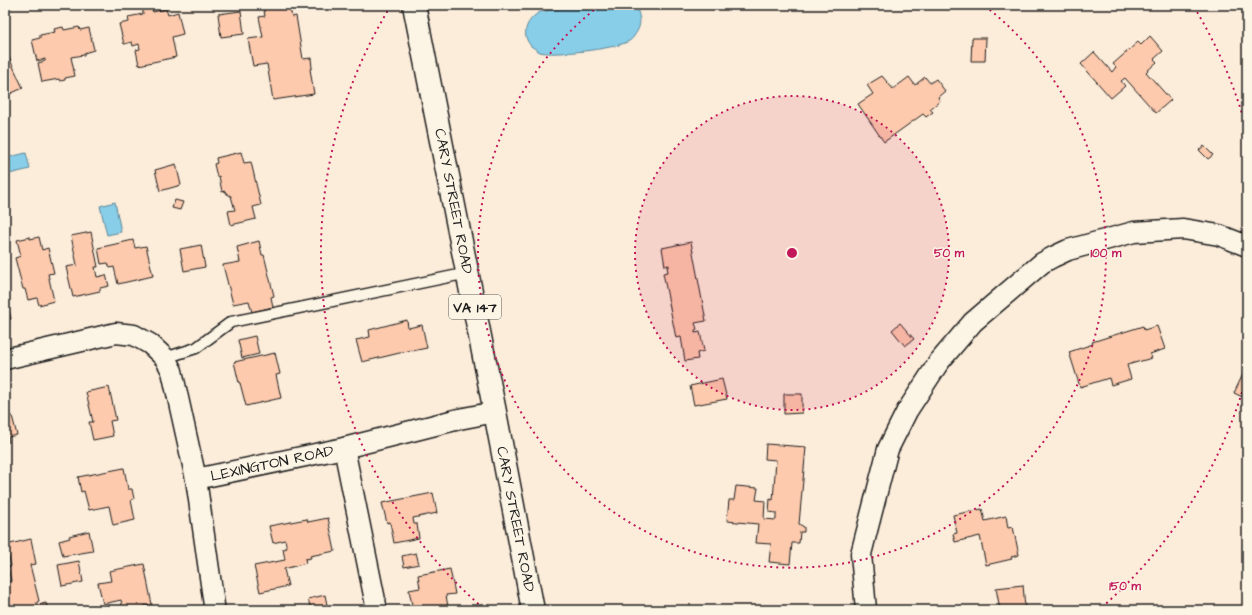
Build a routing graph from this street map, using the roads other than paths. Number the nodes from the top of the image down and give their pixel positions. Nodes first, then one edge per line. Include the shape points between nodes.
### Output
1 (414, 5) edge
2 (1247, 246) edge
3 (468, 273) junction
4 (165, 358) junction
5 (5, 359) edge
6 (496, 412) junction
7 (344, 448) junction
8 (196, 479) junction
9 (213, 610) edge
10 (377, 610) edge
11 (533, 610) edge
12 (866, 610) edge

1 - 3 main road, CARY STREET ROAD / VA 147
2 - 12 street via 1219,235 1183,229 1134,232 1097,242 1062,252 1042,263 973,322 939,362 907,411 888,449 861,554
3 - 4 lane via 231,322 196,348
3 - 6 main road, CARY STREET ROAD / VA 147
4 - 5 street, LEXINGTON ROAD via 150,344 134,335 116,333
4 - 8 street, LEXINGTON ROAD via 172,371
6 - 7 street, LEXINGTON ROAD
6 - 11 main road, CARY STREET ROAD / VA 147
7 - 8 street, LEXINGTON ROAD
7 - 10 street
8 - 9 street

